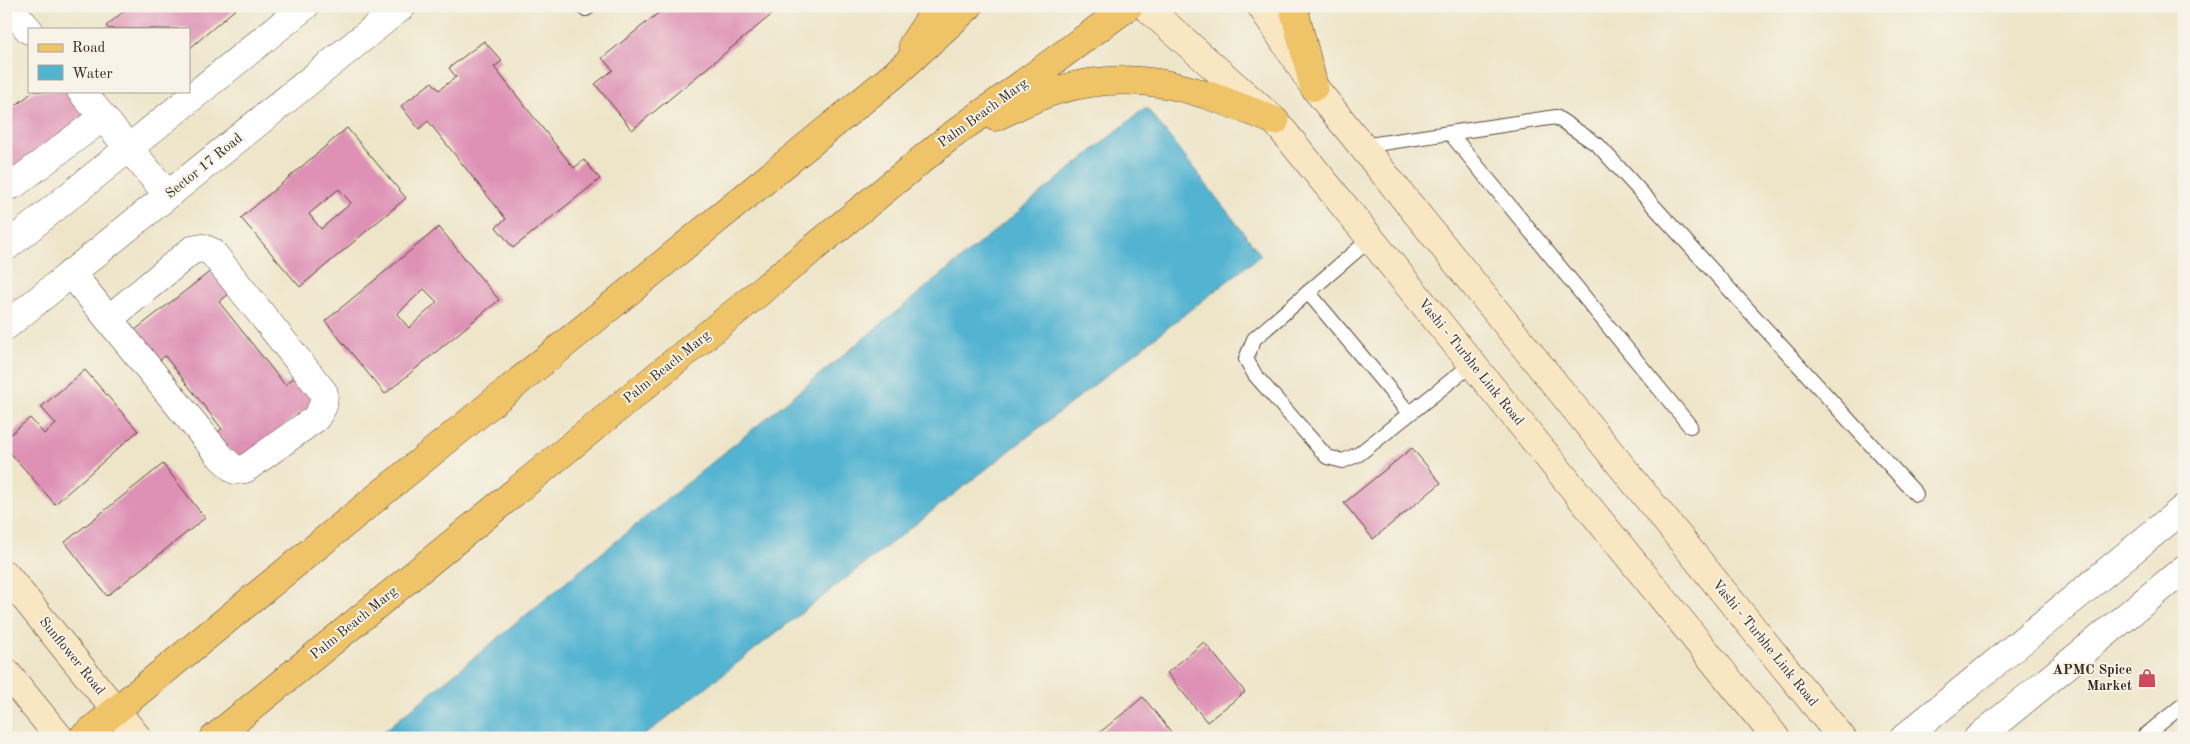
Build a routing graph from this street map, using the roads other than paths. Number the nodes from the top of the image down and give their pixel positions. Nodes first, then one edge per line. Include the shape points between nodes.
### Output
1 (8, 6) edge
2 (305, 6) edge
3 (402, 6) edge
4 (580, 6) edge
5 (590, 6) edge
6 (938, 6) edge
7 (969, 6) edge
8 (1129, 6) edge
9 (1145, 6) edge
10 (1261, 6) edge
11 (1293, 6) edge
12 (28, 29) edge
13 (894, 75) junction
14 (1314, 87) junction
15 (82, 92) edge
16 (102, 117) junction
17 (1275, 121) junction
18 (1450, 133) junction
19 (947, 139) junction
20 (1362, 146) junction
21 (129, 148) junction
22 (6, 183) edge
23 (168, 195) junction
24 (11, 235) edge
25 (1370, 239) junction
26 (71, 273) junction
27 (1308, 292) junction
28 (110, 318) junction
29 (6, 326) edge
30 (1472, 364) junction
31 (1410, 413) junction
32 (1690, 426) dead end
33 (1916, 494) dead end
34 (2184, 508) edge
35 (2184, 569) edge
36 (6, 574) edge
37 (6, 672) edge
38 (2184, 704) edge
39 (116, 711) junction
40 (60, 738) edge
41 (82, 738) edge
42 (138, 738) edge
43 (214, 738) edge
44 (1776, 738) edge
45 (1842, 738) edge
46 (1904, 738) edge
47 (1978, 738) edge
48 (2142, 738) edge

1 - 12 street
2 - 21 street
3 - 23 street, Sector 17 Road
4 - 5 lane via 586,9
6 - 13 main road
7 - 13 main road
8 - 19 main road, Palm Beach Marg
9 - 17 main road, Vashi - Turbhe Link Road
10 - 14 main road, Vashi - Turbhe Link Road
11 - 14 main road
13 - 39 main road
14 - 20 main road, Vashi - Turbhe Link Road
15 - 16 street
16 - 21 street
16 - 22 street via 14,186
17 - 19 main road via 1212,95 1160,81 1106,79 1057,90
17 - 25 main road, Vashi - Turbhe Link Road
18 - 20 lane
18 - 32 lane
18 - 33 lane via 1556,117 1598,145
19 - 43 main road, Palm Beach Marg
20 - 45 main road, Vashi - Turbhe Link Road
21 - 23 street
21 - 24 street
23 - 26 street, Sector 17 Road
25 - 27 lane
25 - 30 main road, Vashi - Turbhe Link Road
26 - 28 street
26 - 29 street, Sector 17 Road
27 - 31 lane
27 - 31 lane via 1254,339 1246,359 1255,375 1326,457 1343,461 1359,454
28 - 28 street via 220,456 235,470 245,469 316,418 323,406 324,393 212,252 203,248 192,250
30 - 31 lane
30 - 44 main road, Vashi - Turbhe Link Road
34 - 46 street
35 - 47 street
36 - 39 main road, Sunflower Road
37 - 40 main road
38 - 48 lane
39 - 41 main road
39 - 42 main road, Sunflower Road

